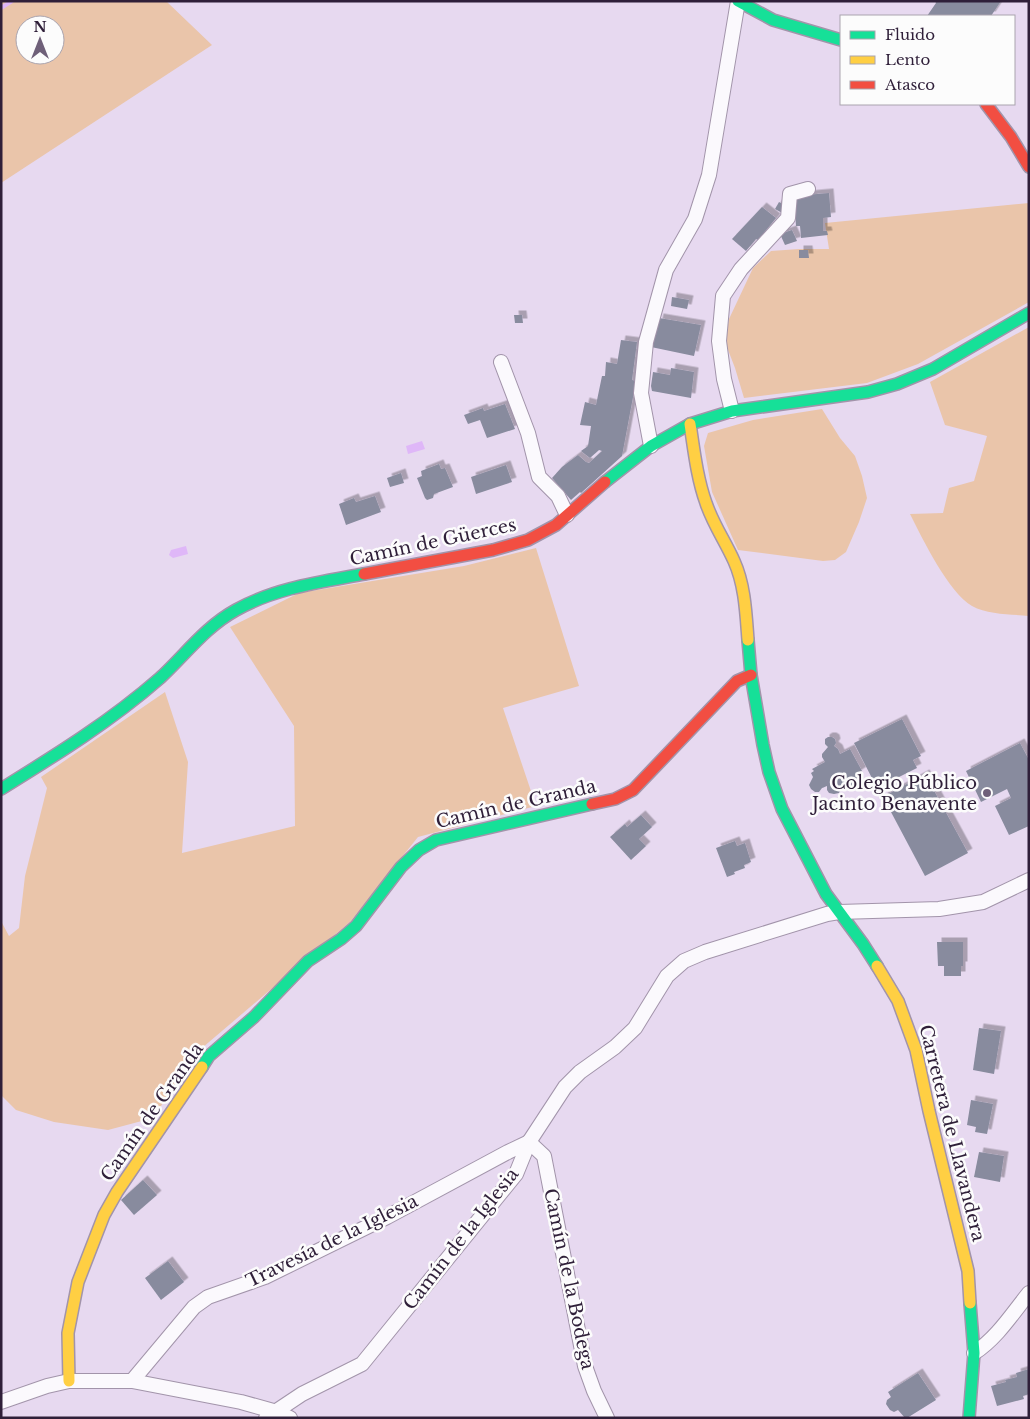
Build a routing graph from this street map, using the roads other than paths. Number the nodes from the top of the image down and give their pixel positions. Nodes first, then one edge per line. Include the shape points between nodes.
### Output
1 (738, 1) edge
2 (840, 40) edge
3 (987, 105) edge
4 (1029, 167) edge
5 (808, 189) dead end
6 (1029, 313) edge
7 (501, 362) dead end
8 (732, 411) junction
9 (690, 424) junction
10 (651, 446) junction
11 (567, 515) junction
12 (751, 675) junction
13 (1, 789) edge
14 (1029, 880) edge
15 (839, 912) junction
16 (529, 1142) junction
17 (1029, 1293) edge
18 (974, 1353) junction
19 (69, 1381) junction
20 (132, 1381) junction
21 (1, 1402) edge
22 (271, 1415) edge
23 (969, 1417) edge
24 (290, 1418) edge
25 (607, 1418) edge

1 - 2 street via 772,20
1 - 10 street via 709,175 695,219 666,270 646,342 641,393
3 - 4 street via 1011,136
5 - 8 street via 790,194 788,218 741,269 723,296 719,341
6 - 8 street, Camín de Güerces via 933,369 898,384 868,392
7 - 11 street via 528,433 539,477 558,496
8 - 9 street, Camín de Güerces
9 - 10 street, Camín de Güerces
9 - 12 street, Carretera de Llavandera via 705,501 735,563 745,602
10 - 11 street, Camín de Güerces
11 - 13 street, Camín de Güerces via 528,540 493,550 308,584 236,610 205,632 160,678 92,732
12 - 15 street, Carretera de Llavandera via 769,772 782,809 813,871
12 - 19 street, Camín de Granda via 737,681 633,790 615,798 436,840 419,850 401,867 356,926 308,961 254,1017 209,1056 104,1215 78,1282 68,1333
14 - 15 street, Camín de la Iglesia via 983,902 939,909
15 - 16 street, Camín de la Iglesia via 684,961 667,976 635,1028 565,1087
15 - 18 street, Carretera de Llavandera via 898,1001 916,1050 968,1271
16 - 20 street, Travesía de la Iglesia via 265,1277 208,1297 194,1306
16 - 22 street, Camín de la Iglesia via 516,1174 362,1364 302,1394
16 - 25 street, Camín de la Bodega via 544,1156 585,1366
17 - 18 street via 996,1335
18 - 23 street, Carretera de Llavandera
19 - 20 street
19 - 21 street
20 - 22 street via 241,1402
22 - 24 street

